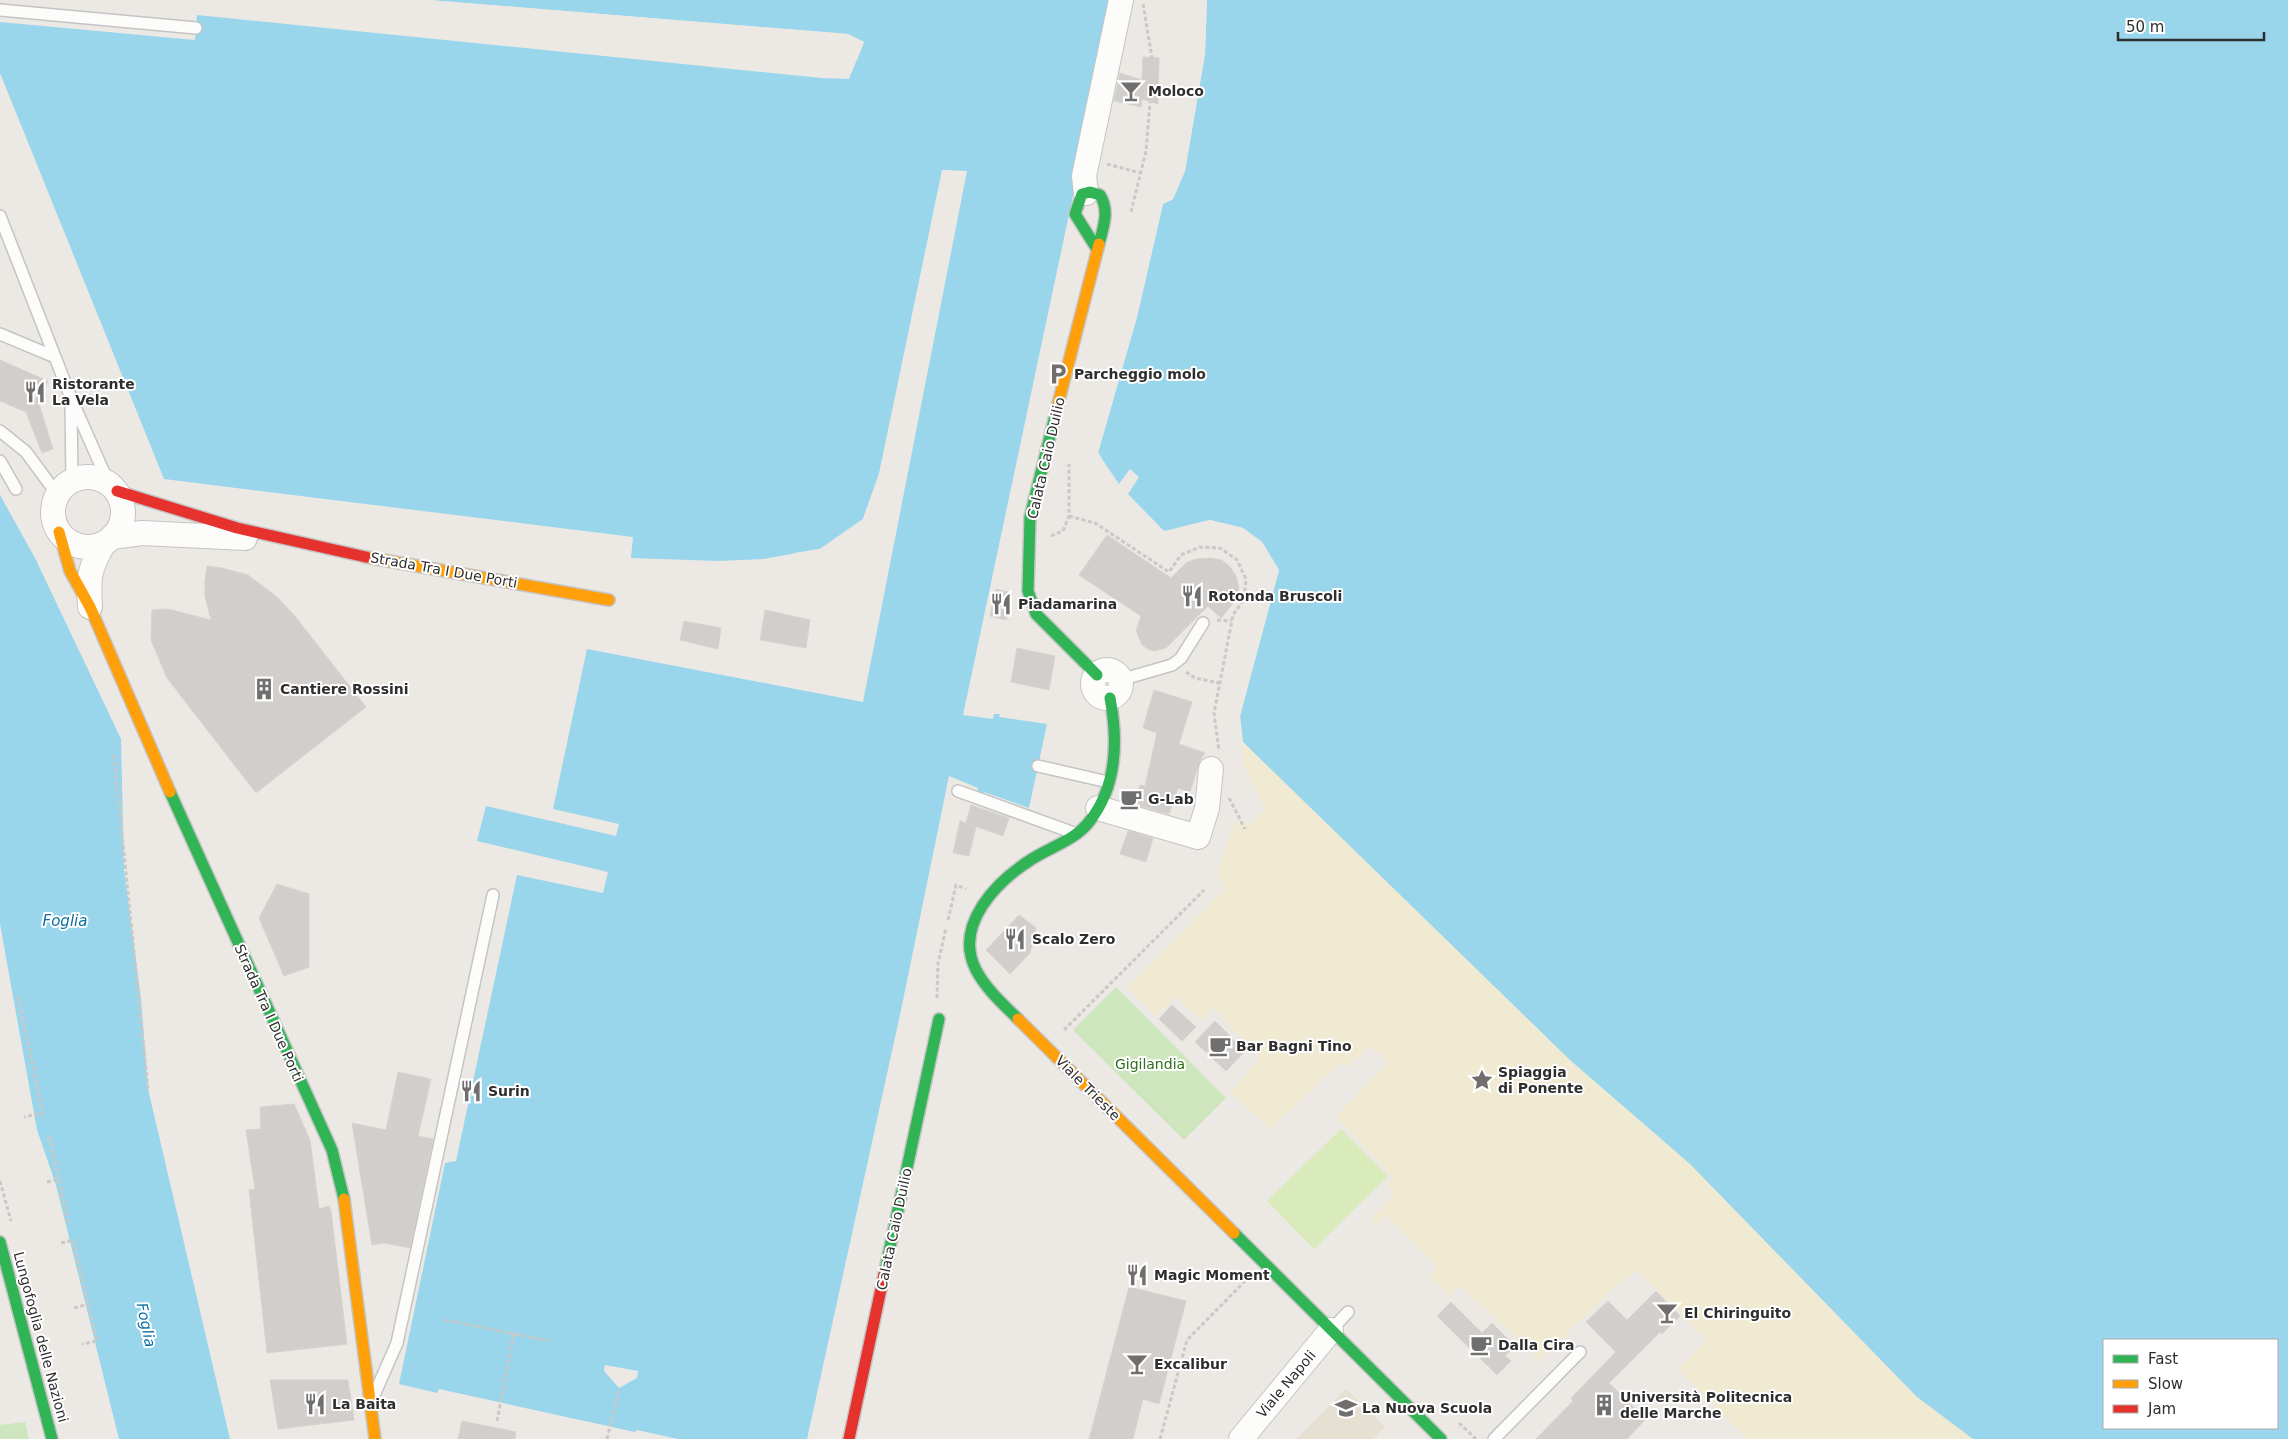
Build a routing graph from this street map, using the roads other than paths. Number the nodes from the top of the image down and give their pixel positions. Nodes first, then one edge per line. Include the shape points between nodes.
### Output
1 (1121, 0) edge
2 (0, 10) edge
3 (196, 28) dead end
4 (1086, 193) junction
5 (0, 216) edge
6 (1097, 249) junction
7 (0, 334) edge
8 (55, 357) junction
9 (71, 398) junction
10 (0, 430) edge
11 (0, 460) edge
12 (64, 487) junction
13 (113, 488) junction
14 (16, 489) dead end
15 (59, 532) junction
16 (108, 540) junction
17 (278, 540) junction
18 (609, 600) dead end
19 (90, 607) junction
20 (1203, 623) dead end
21 (1097, 674) joint
22 (1115, 689) junction
23 (1038, 766) dead end
24 (1211, 769) dead end
25 (1108, 782) junction
26 (958, 791) dead end
27 (1098, 808) junction
28 (1076, 834) junction
29 (493, 894) dead end
30 (939, 1019) dead end
31 (0, 1242) edge
32 (1348, 1312) dead end
33 (1331, 1330) junction
34 (1580, 1352) dead end
35 (371, 1402) junction
36 (52, 1439) edge
37 (375, 1439) edge
38 (849, 1439) edge
39 (1241, 1439) edge
40 (1441, 1439) edge
41 (1494, 1439) edge

1 - 4 street via 1084,176
2 - 3 lane
4 - 6 street via 1079,200 1076,214
4 - 6 street, Calata Caio Duilio via 1100,195 1105,201 1106,212
5 - 8 lane
6 - 21 street, Calata Caio Duilio via 1030,517 1028,591 1036,614
7 - 8 lane
8 - 9 lane
9 - 12 lane
9 - 13 lane
10 - 12 lane
11 - 14 lane
12 - 13 street, Strada Tra I Due Porti via 91,477 101,479
12 - 15 street, Strada Tra I Due Porti via 52,514
13 - 16 street, Strada Tra I Due Porti via 123,510 118,529
13 - 17 street, Strada Tra I Due Porti via 149,503
15 - 16 street, Strada Tra I Due Porti via 84,547
15 - 19 street, Strada Tra I Due Porti via 77,589
16 - 17 street, Strada Tra I Due Porti via 142,533
16 - 19 street, Strada Tra I Due Porti via 92,565 88,582
17 - 18 street, Strada Tra I Due Porti
19 - 35 street, Strada Tra I Due Porti via 210,883 332,1150 346,1208
20 - 22 lane via 1181,658 1172,665
21 - 22 street via 1110,671
22 - 25 street, Viale Trieste via 1115,754
23 - 25 lane
24 - 27 street via 1207,808 1198,838
25 - 27 street, Viale Trieste
26 - 28 lane
27 - 28 street, Viale Trieste
28 - 33 street, Viale Trieste via 1007,877 986,900 973,923 970,940 971,959 980,977 997,998
29 - 35 lane via 397,1343
30 - 38 street, Calata Caio Duilio
31 - 36 street, Lungofoglia delle Nazioni
32 - 33 lane
33 - 39 street, Viale Napoli
33 - 40 street, Viale Trieste
34 - 41 lane
35 - 37 street, Strada Tra I Due Porti

